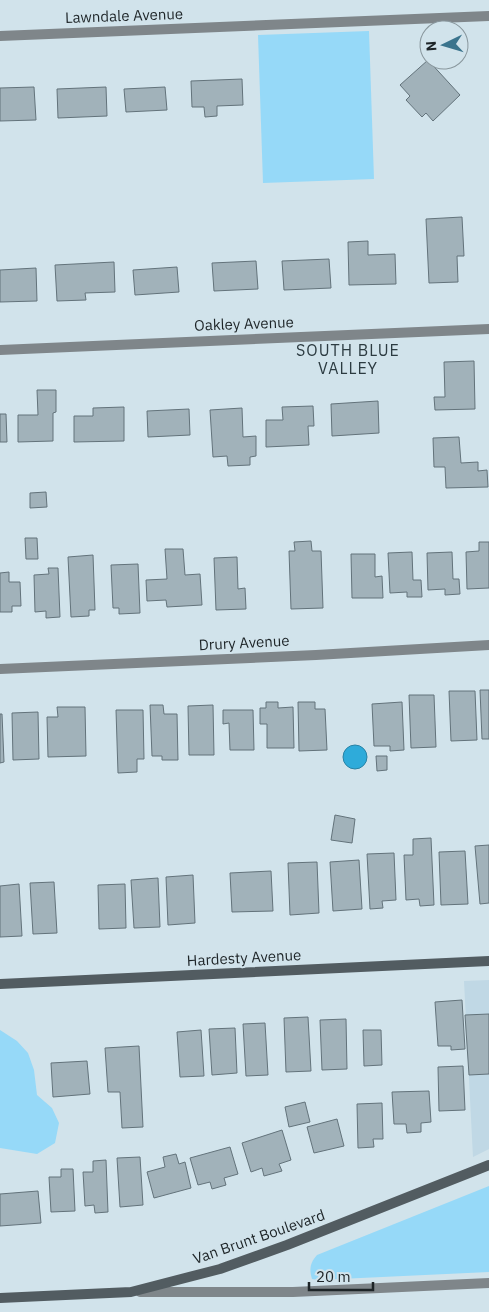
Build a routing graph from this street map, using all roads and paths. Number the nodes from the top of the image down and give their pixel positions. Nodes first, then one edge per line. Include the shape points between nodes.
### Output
1 (489, 16) edge
2 (0, 36) edge
3 (489, 329) edge
4 (0, 350) edge
5 (489, 645) edge
6 (0, 669) edge
7 (489, 961) edge
8 (0, 984) edge
9 (489, 1165) edge
10 (489, 1283) edge
11 (131, 1292) junction
12 (0, 1298) edge

1 - 2 street, Lawndale Avenue
3 - 4 street, Oakley Avenue
5 - 6 street, Drury Avenue
7 - 8 street, Hardesty Avenue
9 - 11 street, Van Brunt Boulevard via 220,1270
10 - 11 street via 293,1292
11 - 12 street, Van Brunt Boulevard

